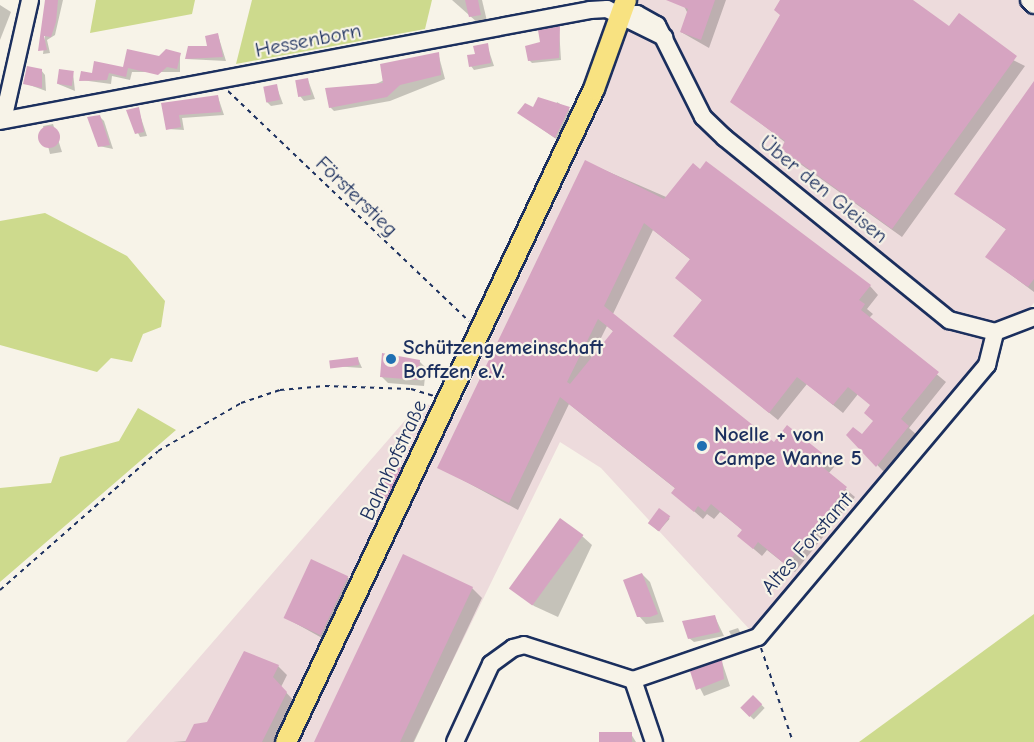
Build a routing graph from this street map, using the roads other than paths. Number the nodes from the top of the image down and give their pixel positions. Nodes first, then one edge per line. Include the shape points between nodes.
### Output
1 (30, 0) edge
2 (1029, 0) edge
3 (1034, 5) edge
4 (624, 8) edge
5 (1, 120) edge
6 (1034, 317) edge
7 (995, 332) junction
8 (633, 680) junction
9 (286, 742) edge
10 (455, 742) edge
11 (654, 742) edge

1 - 5 street
2 - 3 street
4 - 5 street, Hessenborn via 590,10
4 - 7 street, Über den Gleisen via 664,38 703,117 725,138 949,320
4 - 9 main road, Bahnhofstraße via 594,89
6 - 7 street
7 - 8 street, Altes Forstamt via 987,365 758,637
8 - 10 street via 525,645 513,648 490,664
8 - 11 street

